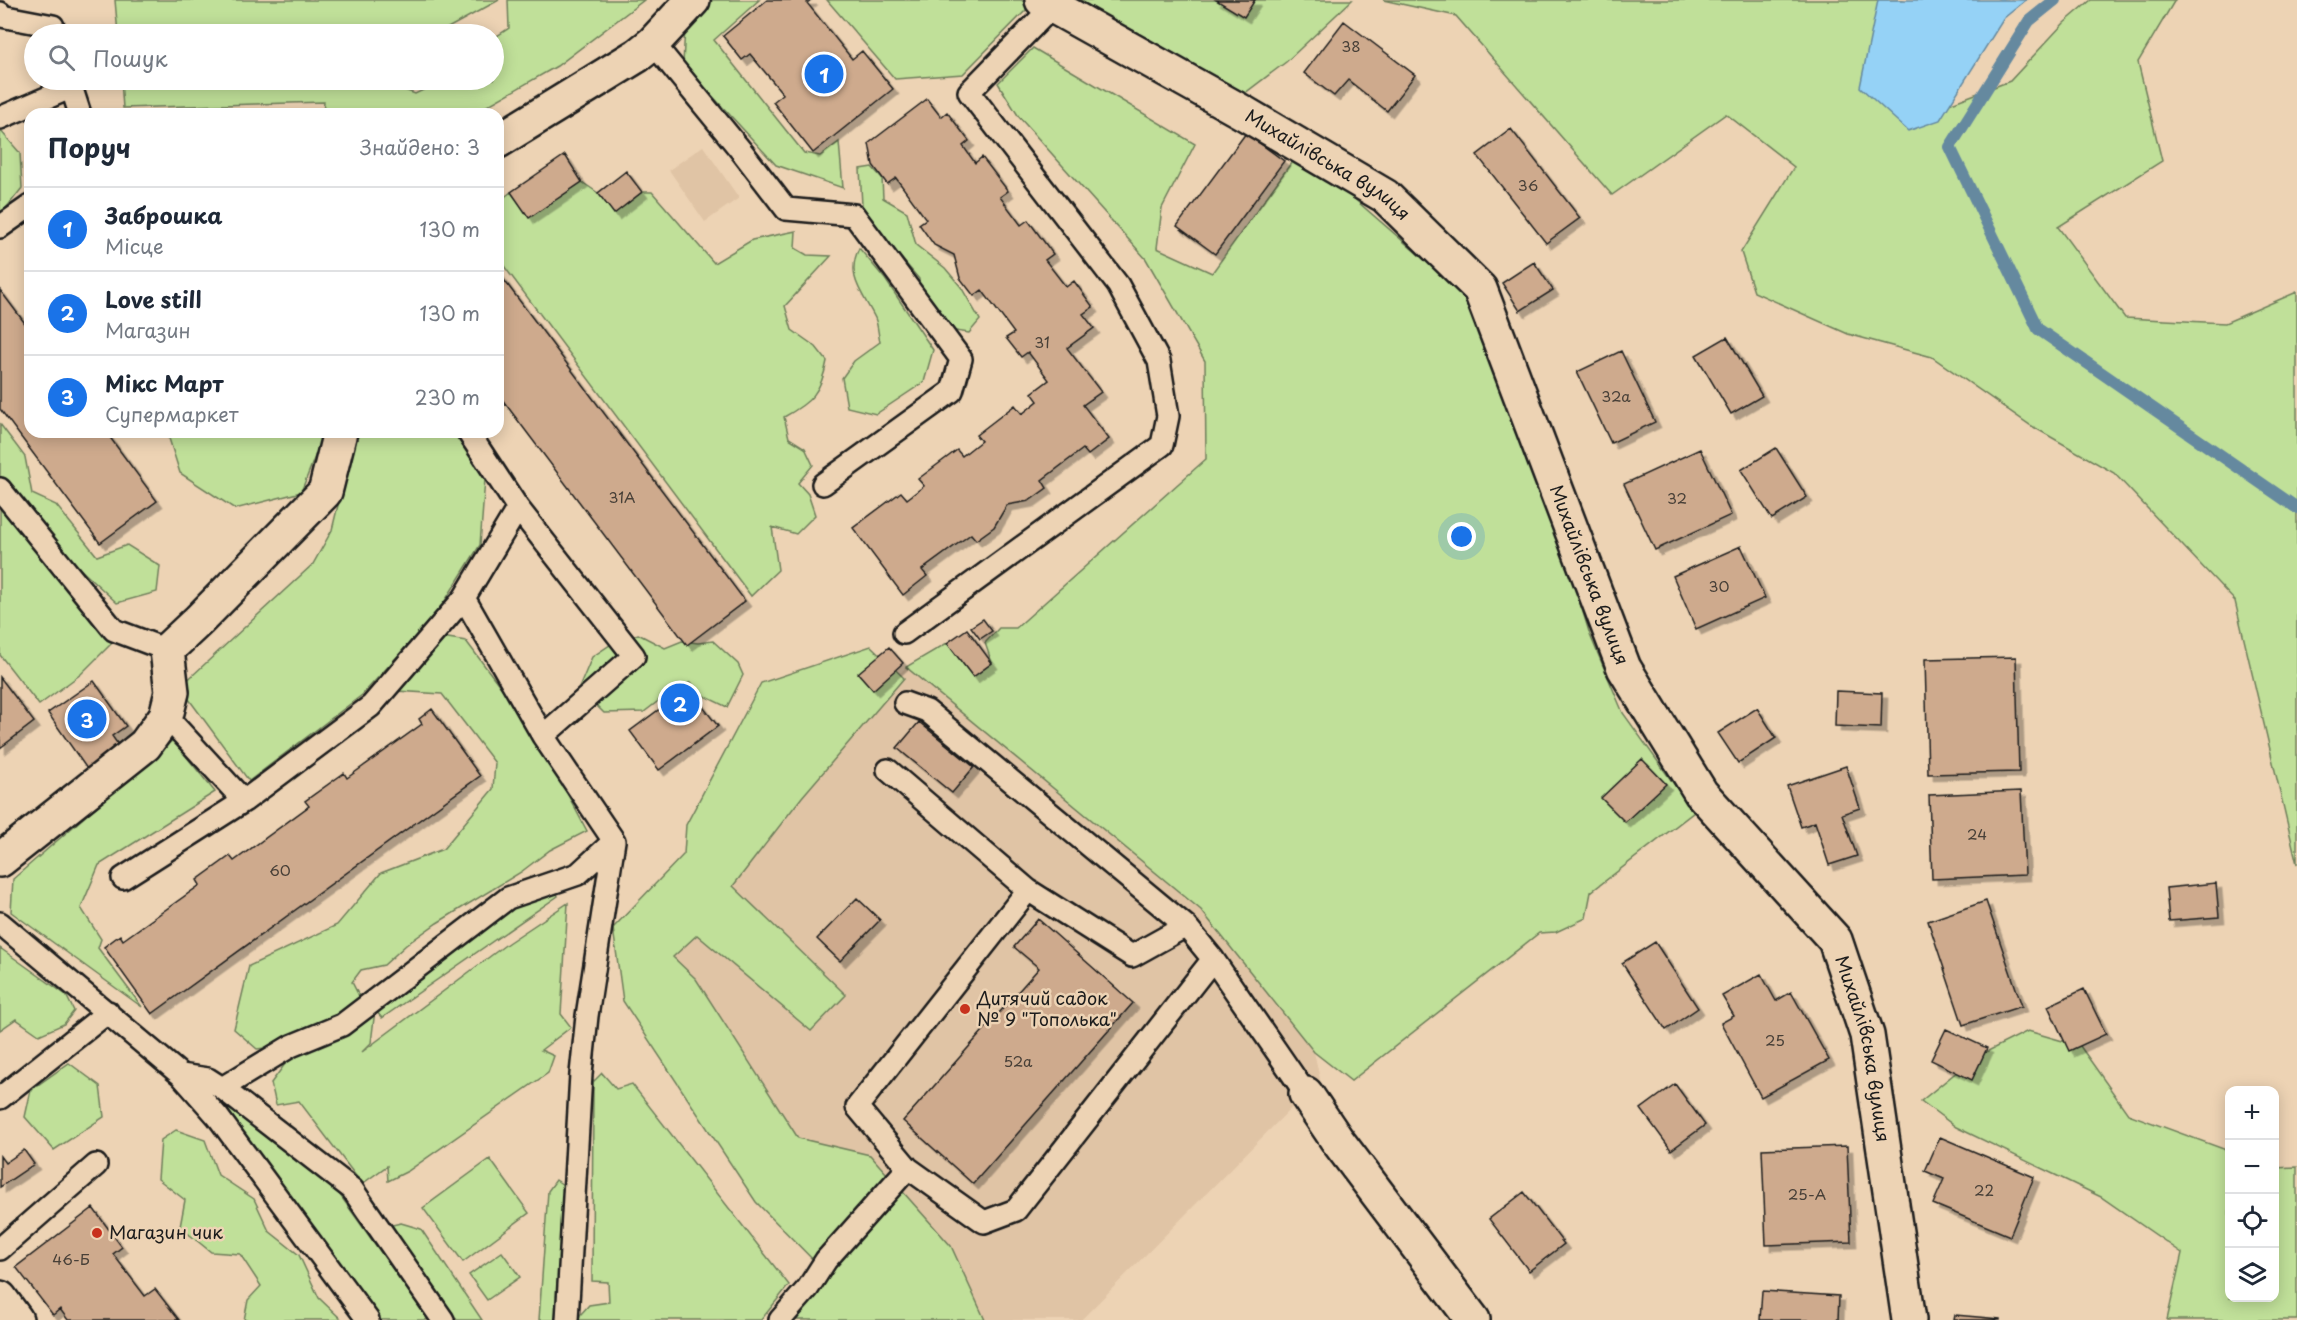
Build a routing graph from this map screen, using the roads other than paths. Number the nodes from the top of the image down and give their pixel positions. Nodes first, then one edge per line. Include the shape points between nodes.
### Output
1 (693, 0) edge
2 (1047, 3) edge
3 (0, 13) edge
4 (43, 24) edge
5 (653, 43) junction
6 (57, 90) edge
7 (73, 90) edge
8 (78, 108) edge
9 (0, 118) edge
10 (504, 137) edge
11 (24, 210) edge
12 (0, 227) edge
13 (338, 438) edge
14 (472, 438) edge
15 (823, 484) dead end
16 (0, 489) edge
17 (518, 508) junction
18 (464, 598) junction
19 (904, 633) dead end
20 (167, 650) junction
21 (905, 703) dead end
22 (166, 716) junction
23 (543, 736) junction
24 (888, 770) dead end
25 (244, 801) junction
26 (615, 842) junction
27 (0, 860) edge
28 (123, 878) dead end
29 (1028, 890) junction
30 (0, 923) edge
31 (1186, 926) junction
32 (1213, 959) junction
33 (108, 1012) junction
34 (181, 1075) junction
35 (222, 1088) junction
36 (1306, 1094) joint
37 (0, 1098) edge
38 (96, 1165) dead end
39 (908, 1168) junction
40 (0, 1249) edge
41 (0, 1298) edge
42 (16, 1320) edge
43 (368, 1320) edge
44 (443, 1320) edge
45 (567, 1320) edge
46 (780, 1320) edge
47 (1473, 1320) edge
48 (1910, 1320) edge

1 - 5 street
2 - 19 lane via 969,92 1118,285 1159,361 1168,416 1162,446
2 - 48 street, Михайлівська вулиця via 1384,196 1480,289 1624,668 1701,793 1836,940 1867,1035
3 - 4 lane
5 - 10 street
5 - 15 lane via 786,209 854,215 961,359 952,391
6 - 9 lane
7 - 8 lane
11 - 12 lane
13 - 20 street via 325,492
14 - 17 lane
16 - 20 lane via 114,630
17 - 18 lane
17 - 23 lane via 634,656
18 - 23 lane
18 - 25 lane via 371,706
20 - 22 street via 172,692
21 - 31 lane via 927,711
22 - 25 lane
22 - 27 street via 145,745
23 - 26 lane
24 - 29 lane
25 - 28 lane
26 - 35 lane via 578,874 508,898 342,1024 291,1046
26 - 45 lane via 580,1074
29 - 31 lane via 1132,956
29 - 39 lane via 857,1107
30 - 33 lane
31 - 32 lane
32 - 36 lane
32 - 39 lane via 1016,1210 984,1222
33 - 34 lane
33 - 37 lane
34 - 35 lane via 208,1079
34 - 43 lane via 218,1117
35 - 44 lane via 352,1189
36 - 47 street
38 - 40 lane
39 - 46 lane via 826,1260
41 - 42 street

